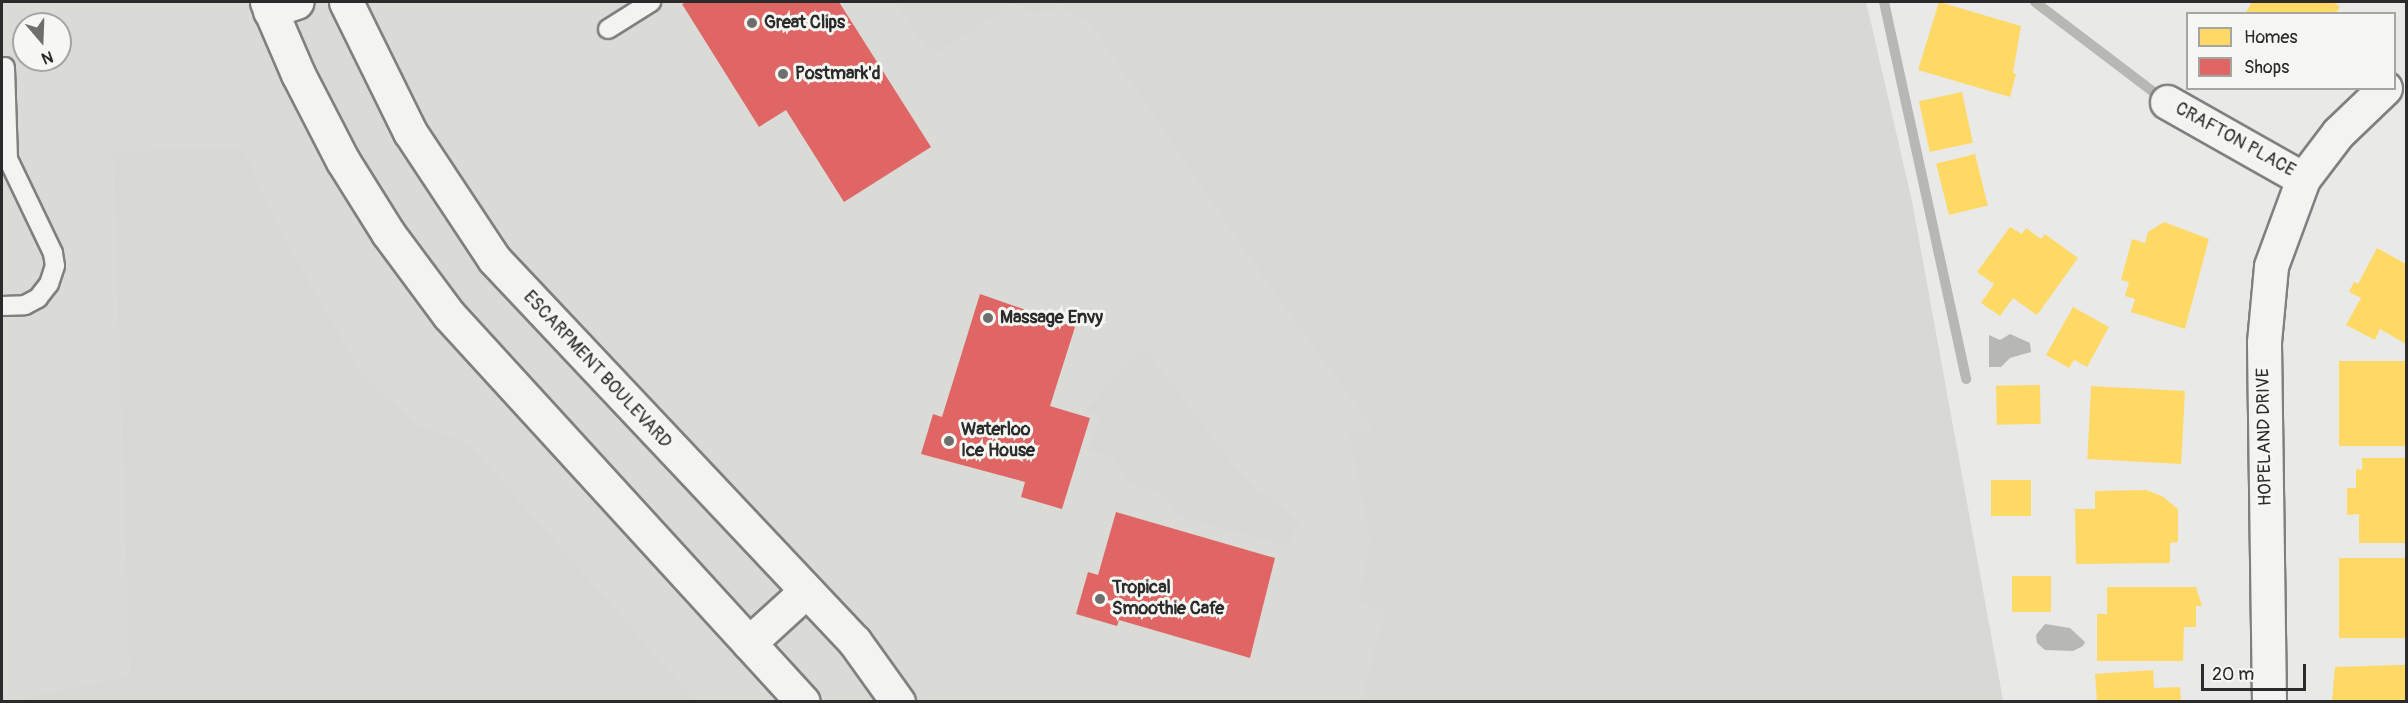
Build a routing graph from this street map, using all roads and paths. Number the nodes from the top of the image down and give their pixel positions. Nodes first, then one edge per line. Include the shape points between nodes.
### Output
1 (346, 2) edge
2 (651, 2) edge
3 (278, 5) edge
4 (608, 29) dead end
5 (5, 67) dead end
6 (2383, 90) edge
7 (2167, 102) dead end
8 (2303, 178) junction
9 (2, 306) edge
10 (806, 591) junction
11 (749, 643) junction
12 (803, 702) edge
13 (898, 702) edge
14 (2269, 702) edge

1 - 10 main road, ESCARPMENT BOULEVARD via 410,132 494,259
2 - 4 lane
3 - 11 main road via 343,161 388,233 442,306
5 - 9 lane via 8,159 56,266 38,298 25,305
6 - 8 main road, HOPELAND DRIVE via 2338,133
7 - 8 main road, CRAFTON PLACE
8 - 14 main road, HOPELAND DRIVE via 2280,234 2265,300
10 - 11 main road
10 - 13 main road, ESCARPMENT BOULEVARD via 855,642
11 - 12 main road

